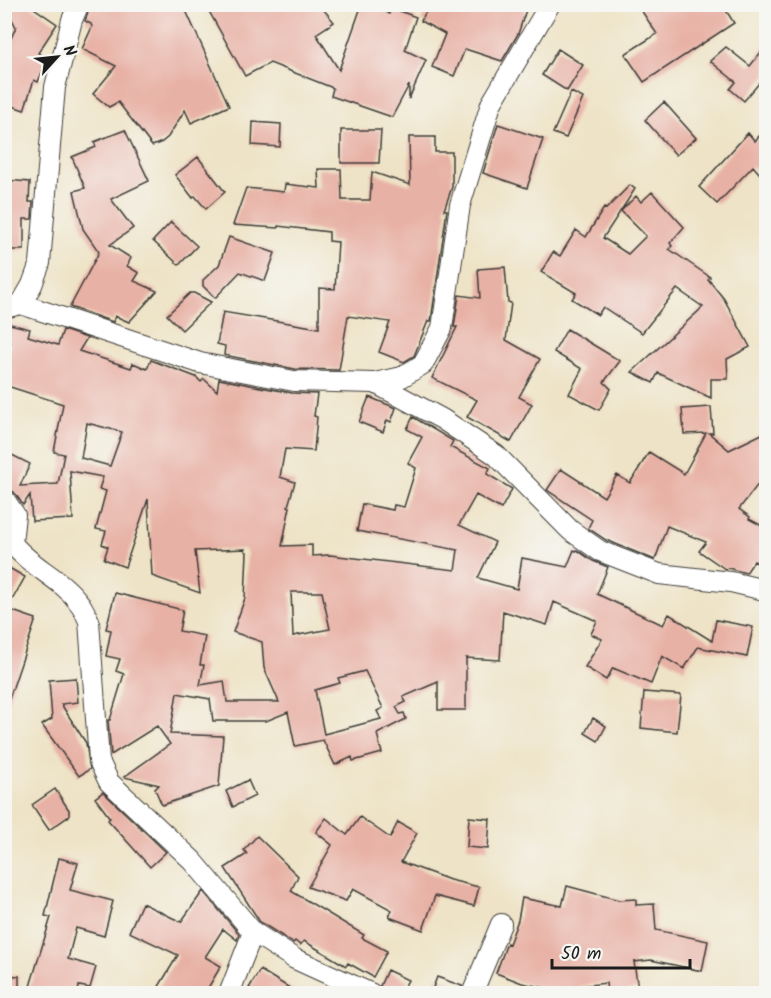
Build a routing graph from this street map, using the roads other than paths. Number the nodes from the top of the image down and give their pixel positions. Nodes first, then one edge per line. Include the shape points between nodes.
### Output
1 (79, 4) edge
2 (550, 4) edge
3 (13, 306) edge
4 (375, 383) junction
5 (4, 499) edge
6 (766, 588) edge
7 (501, 924) dead end
8 (253, 932) junction
9 (229, 993) edge
10 (372, 993) edge
11 (472, 993) edge

1 - 3 street via 56,87 40,262 32,285
2 - 4 street via 491,104 460,206 442,328 423,364 402,377
3 - 4 street via 200,363 294,381
4 - 6 street via 442,419 496,455 570,530 600,551 659,574
5 - 8 street via 15,515 12,543 21,555 61,584 80,604 89,621 99,760 109,782 193,861
7 - 11 street
8 - 9 street
8 - 10 street via 295,958

